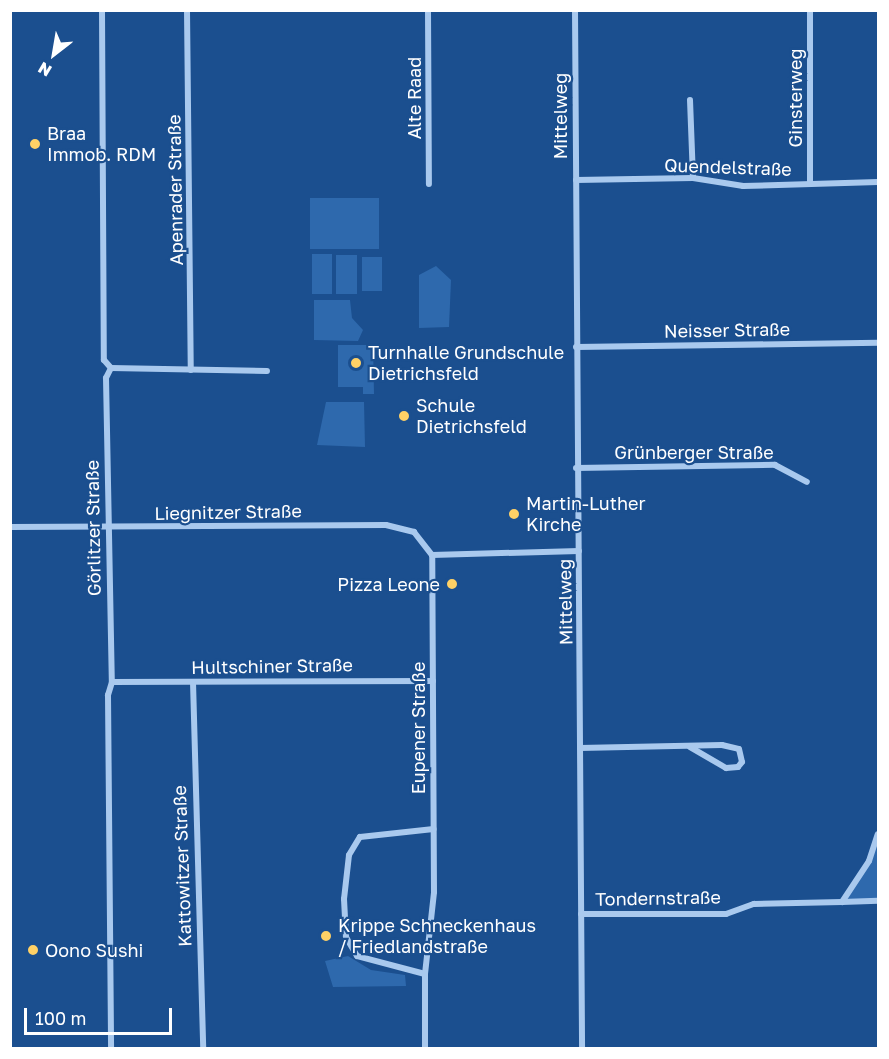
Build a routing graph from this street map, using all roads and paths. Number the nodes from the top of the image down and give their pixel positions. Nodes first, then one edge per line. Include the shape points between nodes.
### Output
1 (102, 10) edge
2 (187, 10) edge
3 (428, 10) edge
4 (575, 10) edge
5 (810, 10) edge
6 (690, 100) dead end
7 (693, 178) junction
8 (576, 180) junction
9 (879, 182) edge
10 (429, 184) dead end
11 (810, 184) junction
12 (879, 343) edge
13 (576, 347) junction
14 (111, 368) junction
15 (191, 370) junction
16 (267, 371) dead end
17 (576, 468) junction
18 (807, 483) dead end
19 (10, 526) edge
20 (107, 529) junction
21 (579, 551) junction
22 (432, 555) junction
23 (433, 681) junction
24 (112, 682) junction
25 (193, 682) junction
26 (690, 747) junction
27 (580, 748) junction
28 (434, 829) junction
29 (879, 834) edge
30 (879, 901) edge
31 (842, 902) junction
32 (581, 914) junction
33 (425, 974) junction
34 (111, 1048) edge
35 (203, 1048) edge
36 (425, 1048) edge
37 (582, 1048) edge

1 - 14 street, Görlitzer Straße via 104,360
2 - 15 street, Apenrader Straße
3 - 10 street, Alte Raad
4 - 8 street, Mittelweg
5 - 11 street, Ginsterweg
6 - 7 street
7 - 8 street, Quendelstraße
7 - 11 street, Quendelstraße via 743,186
8 - 13 street, Mittelweg
9 - 11 street, Quendelstraße
12 - 13 street, Neisser Straße
13 - 17 street, Mittelweg
14 - 15 street
14 - 20 street, Görlitzer Straße via 106,378
15 - 16 street
17 - 18 street, Grünberger Straße via 775,465
17 - 21 street, Mittelweg
19 - 20 street, Liegnitzer Straße
20 - 22 street, Liegnitzer Straße via 386,525 414,531
20 - 24 street, Görlitzer Straße
21 - 22 street
21 - 27 street, Mittelweg
22 - 23 street, Eupener Straße
23 - 25 street, Hultschiner Straße
23 - 28 street, Eupener Straße
24 - 25 street, Hultschiner Straße
24 - 34 street, Görlitzer Straße via 108,695
25 - 35 street, Kattowitzer Straße
26 - 26 street via 732,746 742,754 742,762 738,767 726,768
26 - 27 street
27 - 32 street, Mittelweg
28 - 33 street, Eupener Straße via 434,892
28 - 33 street via 360,837 349,855 343,908 346,937 357,956
29 - 31 street via 869,861
30 - 31 street, Tondernstraße
31 - 32 street, Tondernstraße via 754,904 726,914
32 - 37 street, Mittelweg
33 - 36 street, Eupener Straße

